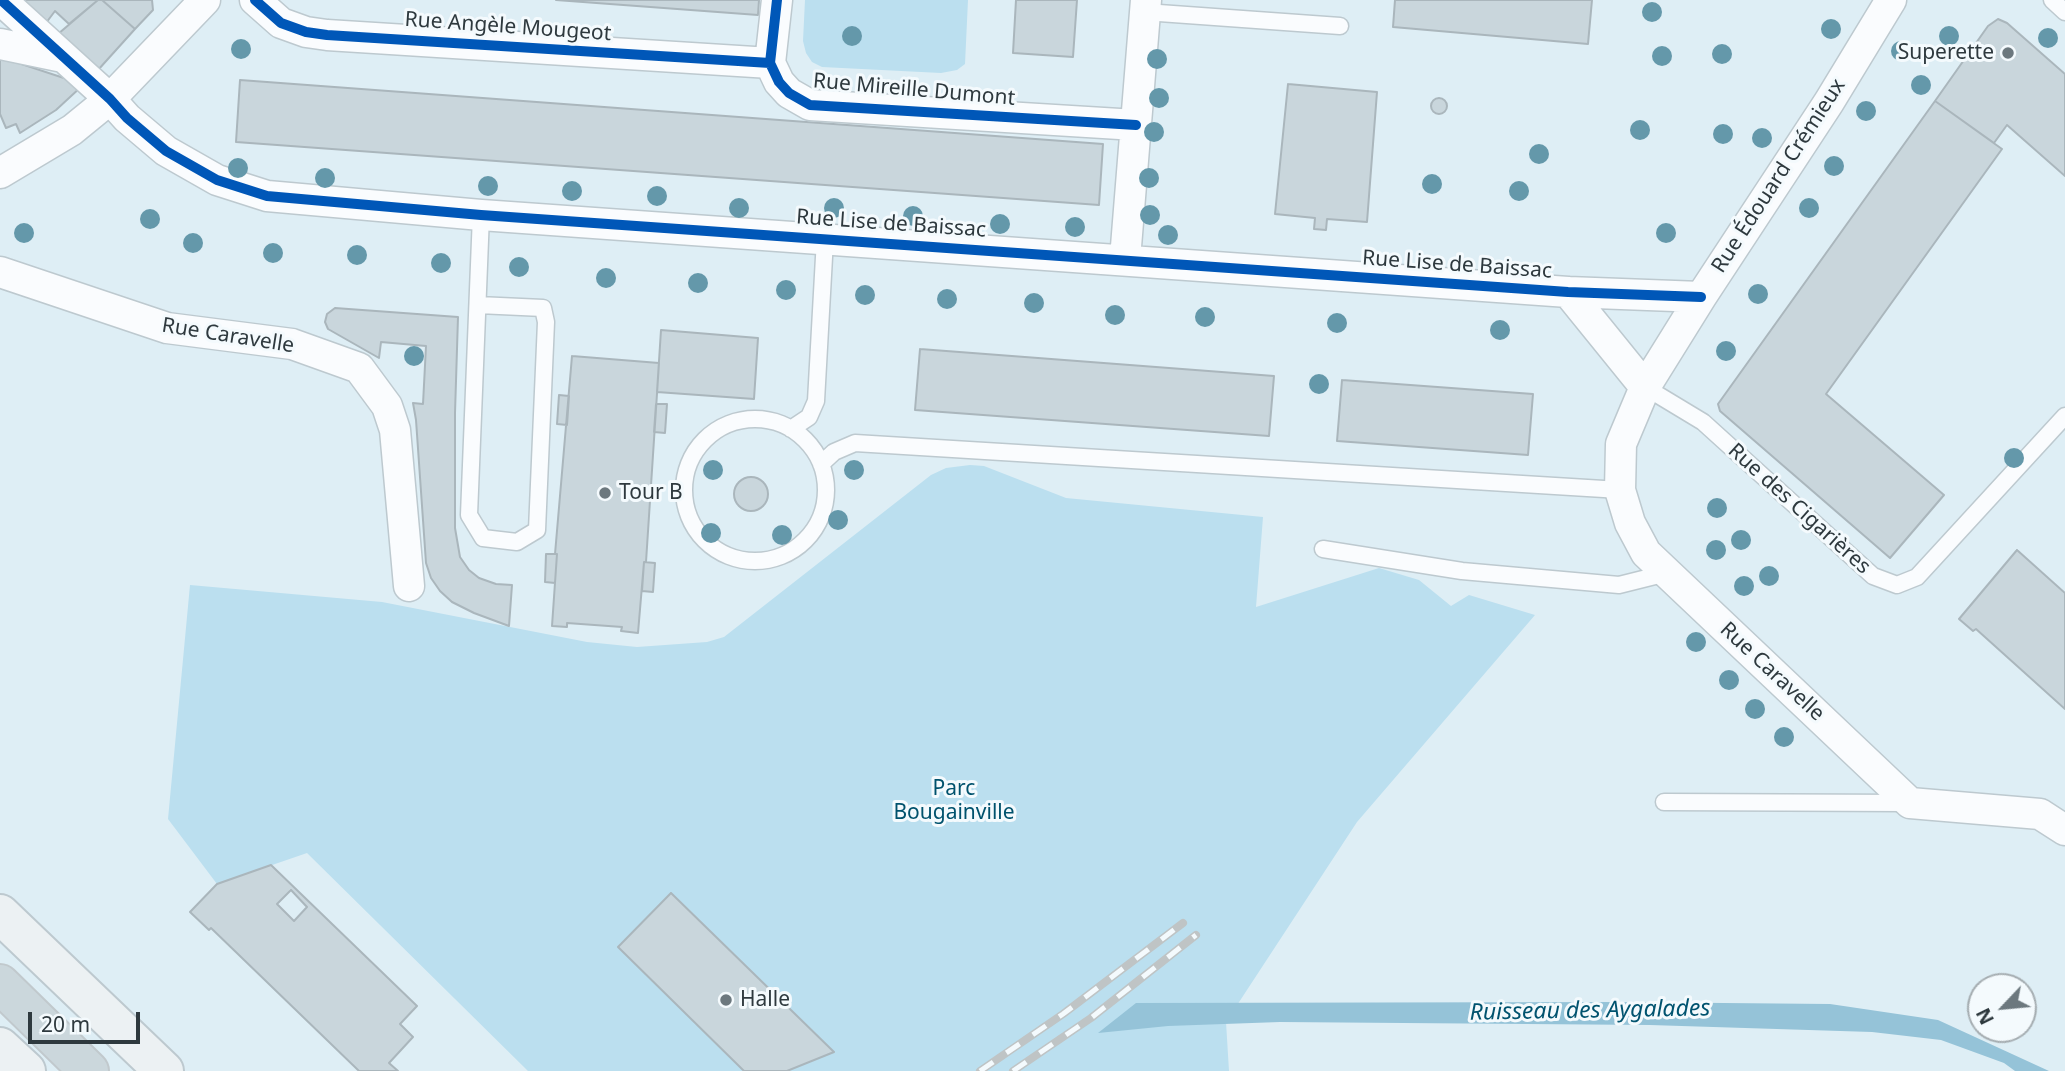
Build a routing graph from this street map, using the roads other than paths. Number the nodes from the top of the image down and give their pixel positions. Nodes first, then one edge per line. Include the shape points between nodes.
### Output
1 (1, 0) edge
2 (205, 0) edge
3 (255, 0) edge
4 (777, 0) edge
5 (1891, 0) edge
6 (2052, 0) edge
7 (1146, 6) edge
8 (2065, 12) edge
9 (1340, 26) dead end
10 (0, 44) edge
11 (63, 57) junction
12 (770, 63) junction
13 (110, 99) junction
14 (1136, 125) junction
15 (0, 173) edge
16 (481, 215) junction
17 (825, 239) junction
18 (1125, 259) junction
19 (0, 272) edge
20 (1567, 292) junction
21 (1700, 297) junction
22 (478, 305) junction
23 (1645, 387) junction
24 (2065, 416) edge
25 (791, 429) junction
26 (821, 464) junction
27 (1620, 490) junction
28 (1323, 550) dead end
29 (1667, 573) junction
30 (409, 586) dead end
31 (1664, 802) dead end
32 (1910, 803) junction
33 (2065, 830) edge
34 (0, 914) edge
35 (0, 984) edge
36 (0, 1046) edge
37 (26, 1071) edge
38 (89, 1071) edge
39 (164, 1071) edge

1 - 11 street, Rue Lise de Baissac
2 - 13 street
3 - 12 street, Rue Angèle Mougeot via 281,23 327,35
4 - 12 street
5 - 21 street, Rue Édouard Crémieux
6 - 8 lane
7 - 9 lane
7 - 14 street
10 - 11 street
11 - 13 street, Rue Lise de Baissac
12 - 14 street, Rue Mireille Dumont via 789,93 810,105
13 - 15 street via 72,130
13 - 16 street, Rue Lise de Baissac via 166,151 217,180 267,195
14 - 18 street
16 - 17 street, Rue Lise de Baissac
16 - 22 lane
17 - 18 street, Rue Lise de Baissac
17 - 25 lane via 816,401 809,417
18 - 20 street, Rue Lise de Baissac
19 - 30 street, Rue Caravelle via 167,328 292,344 359,368 387,406 395,430
20 - 21 street, Rue Lise de Baissac
20 - 23 street, Rue Lise de Baissac
21 - 23 street, Rue Édouard Crémieux
22 - 22 lane via 469,515 483,538 517,542 537,530 546,322 543,308
23 - 24 lane, Rue des Cigarières via 1703,422 1873,576 1897,585 1917,577
23 - 27 street, Rue Caravelle via 1621,444
25 - 26 lane via 810,444
25 - 26 lane via 769,420 746,419 723,426 704,440 691,459 684,482 685,505 694,527 729,557 753,562 797,548 814,531 824,510
26 - 27 lane via 855,443
27 - 29 street, Rue Caravelle via 1646,553
28 - 29 lane via 1462,571 1619,585
29 - 32 street, Rue Caravelle
31 - 32 lane
32 - 33 street via 2040,814
34 - 39 street
35 - 38 highway
36 - 37 street

